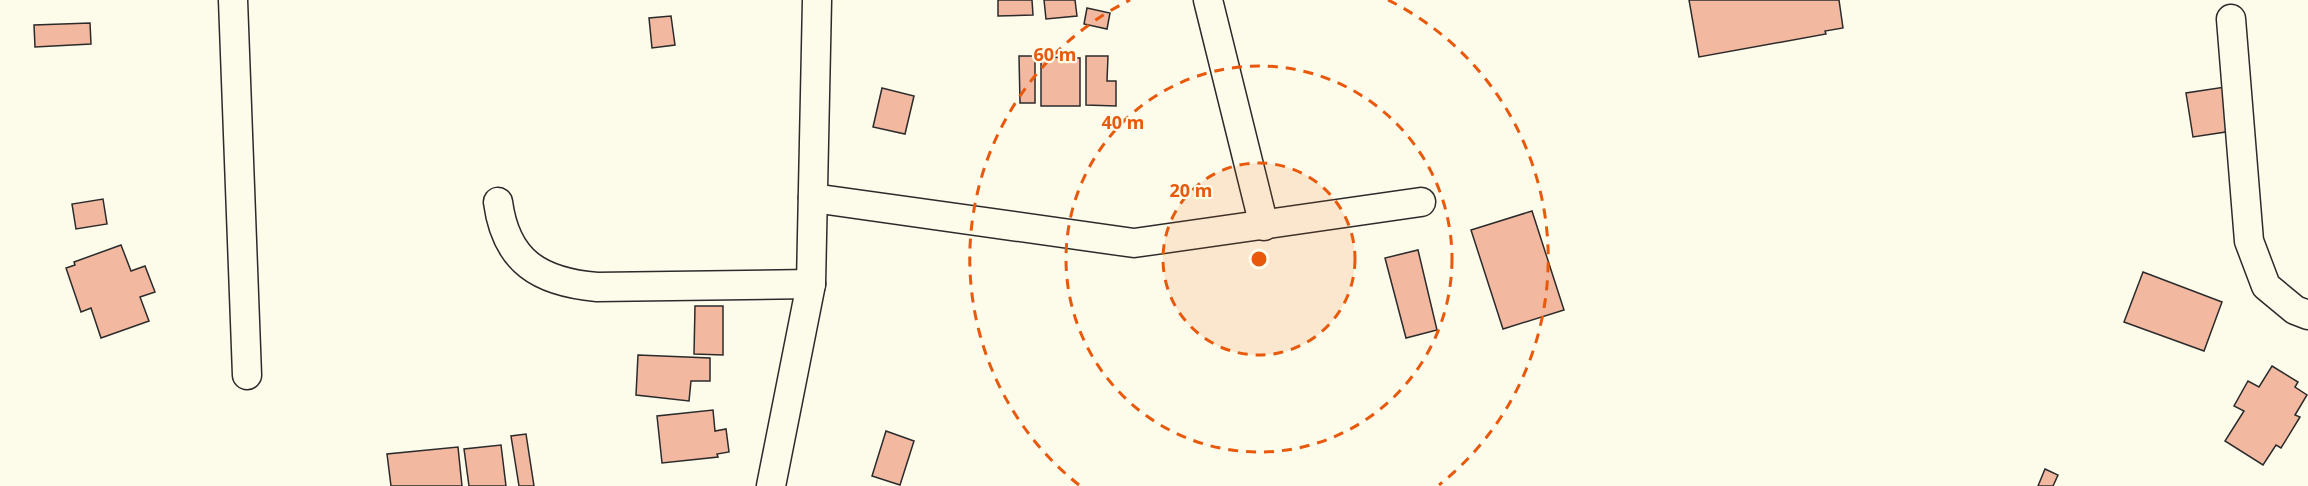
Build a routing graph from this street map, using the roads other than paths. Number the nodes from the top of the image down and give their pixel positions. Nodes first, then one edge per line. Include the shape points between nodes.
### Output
1 (233, 0) edge
2 (817, 0) edge
3 (1209, 0) edge
4 (2231, 19) dead end
5 (813, 198) junction
6 (498, 202) dead end
7 (1421, 202) dead end
8 (1264, 226) junction
9 (811, 284) junction
10 (2308, 315) edge
11 (247, 375) dead end
12 (771, 486) edge

1 - 11 street
2 - 5 street
3 - 8 street
4 - 10 street via 2249,241 2266,286 2295,310
5 - 8 street via 1134,243
5 - 9 street
6 - 9 street via 510,243 523,260 566,284
7 - 8 street
9 - 12 street

